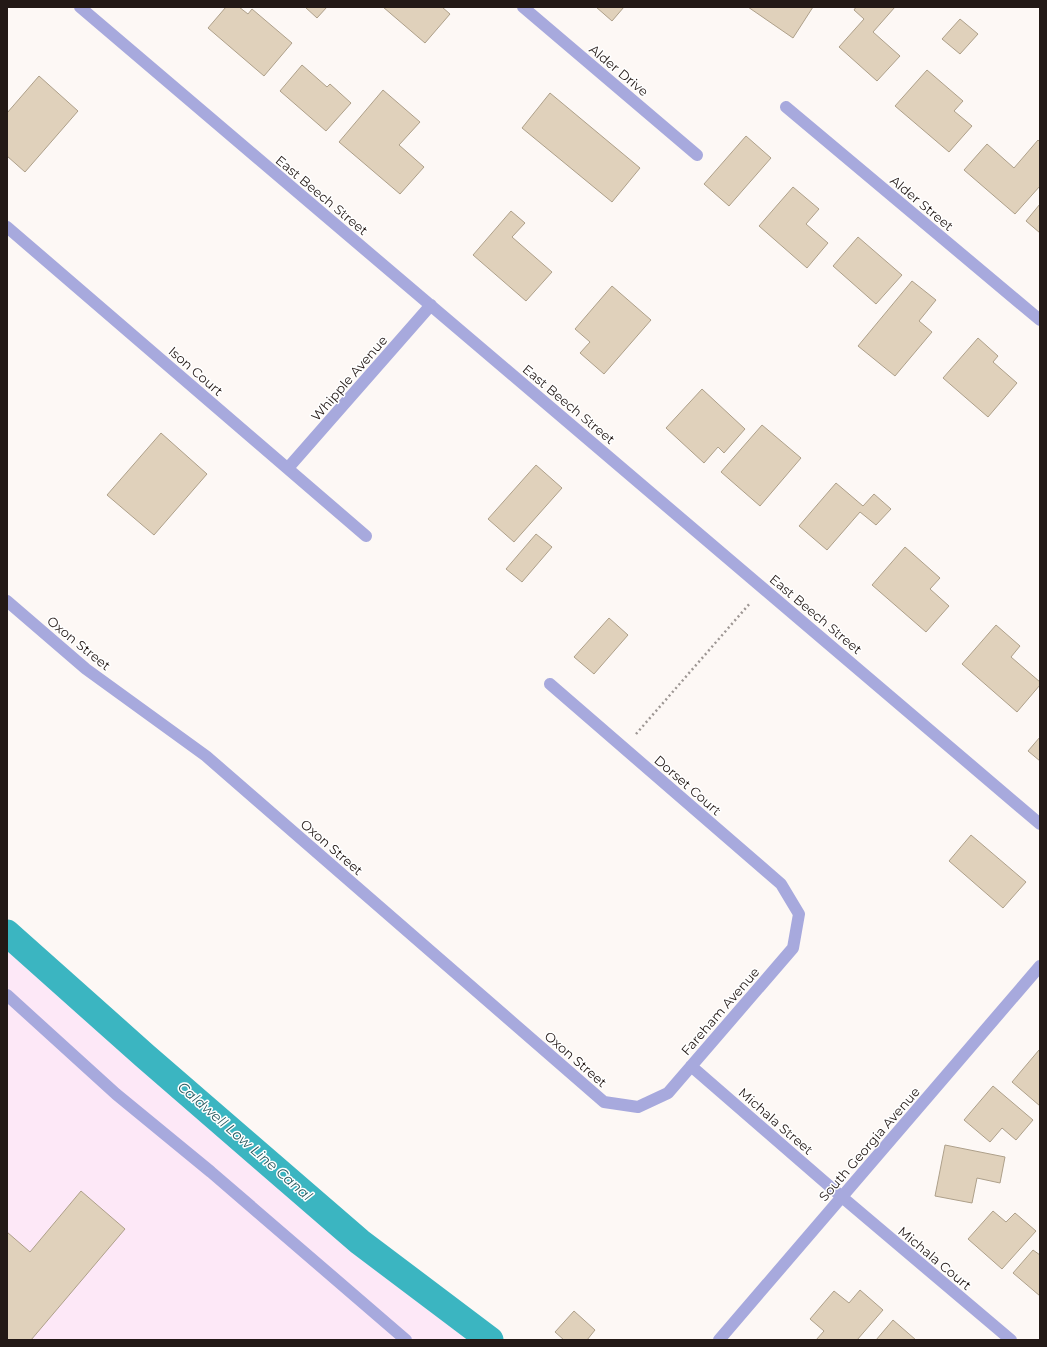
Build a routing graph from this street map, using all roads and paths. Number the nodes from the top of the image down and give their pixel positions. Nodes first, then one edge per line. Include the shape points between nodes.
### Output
1 (80, 7) edge
2 (523, 7) edge
3 (786, 107) dead end
4 (697, 155) dead end
5 (7, 227) edge
6 (431, 305) junction
7 (1040, 320) edge
8 (288, 468) junction
9 (366, 536) dead end
10 (763, 588) junction
11 (7, 601) edge
12 (550, 684) dead end
13 (624, 748) junction
14 (1040, 824) edge
15 (799, 914) joint
16 (1040, 966) edge
17 (7, 995) edge
18 (691, 1066) junction
19 (638, 1107) joint
20 (842, 1197) junction
21 (406, 1340) edge
22 (719, 1340) edge
23 (1011, 1340) edge

1 - 6 street, East Beech Street
2 - 4 street, Alder Drive
3 - 7 street, Alder Street
5 - 8 street, Ison Court
6 - 8 street, Whipple Avenue
6 - 10 street, East Beech Street
8 - 9 street, Ison Court
10 - 13 path
10 - 14 street, East Beech Street
11 - 19 street, Oxon Street via 86,669 206,756 604,1102
12 - 13 street, Dorset Court
13 - 15 street, Dorset Court via 780,884
15 - 18 street, Fareham Avenue via 794,948
16 - 20 street, South Georgia Avenue
17 - 21 street via 116,1094 217,1177
18 - 19 street, Fareham Avenue via 668,1093
18 - 20 street, Michala Street
20 - 22 street, South Georgia Avenue
20 - 23 street, Michala Court

